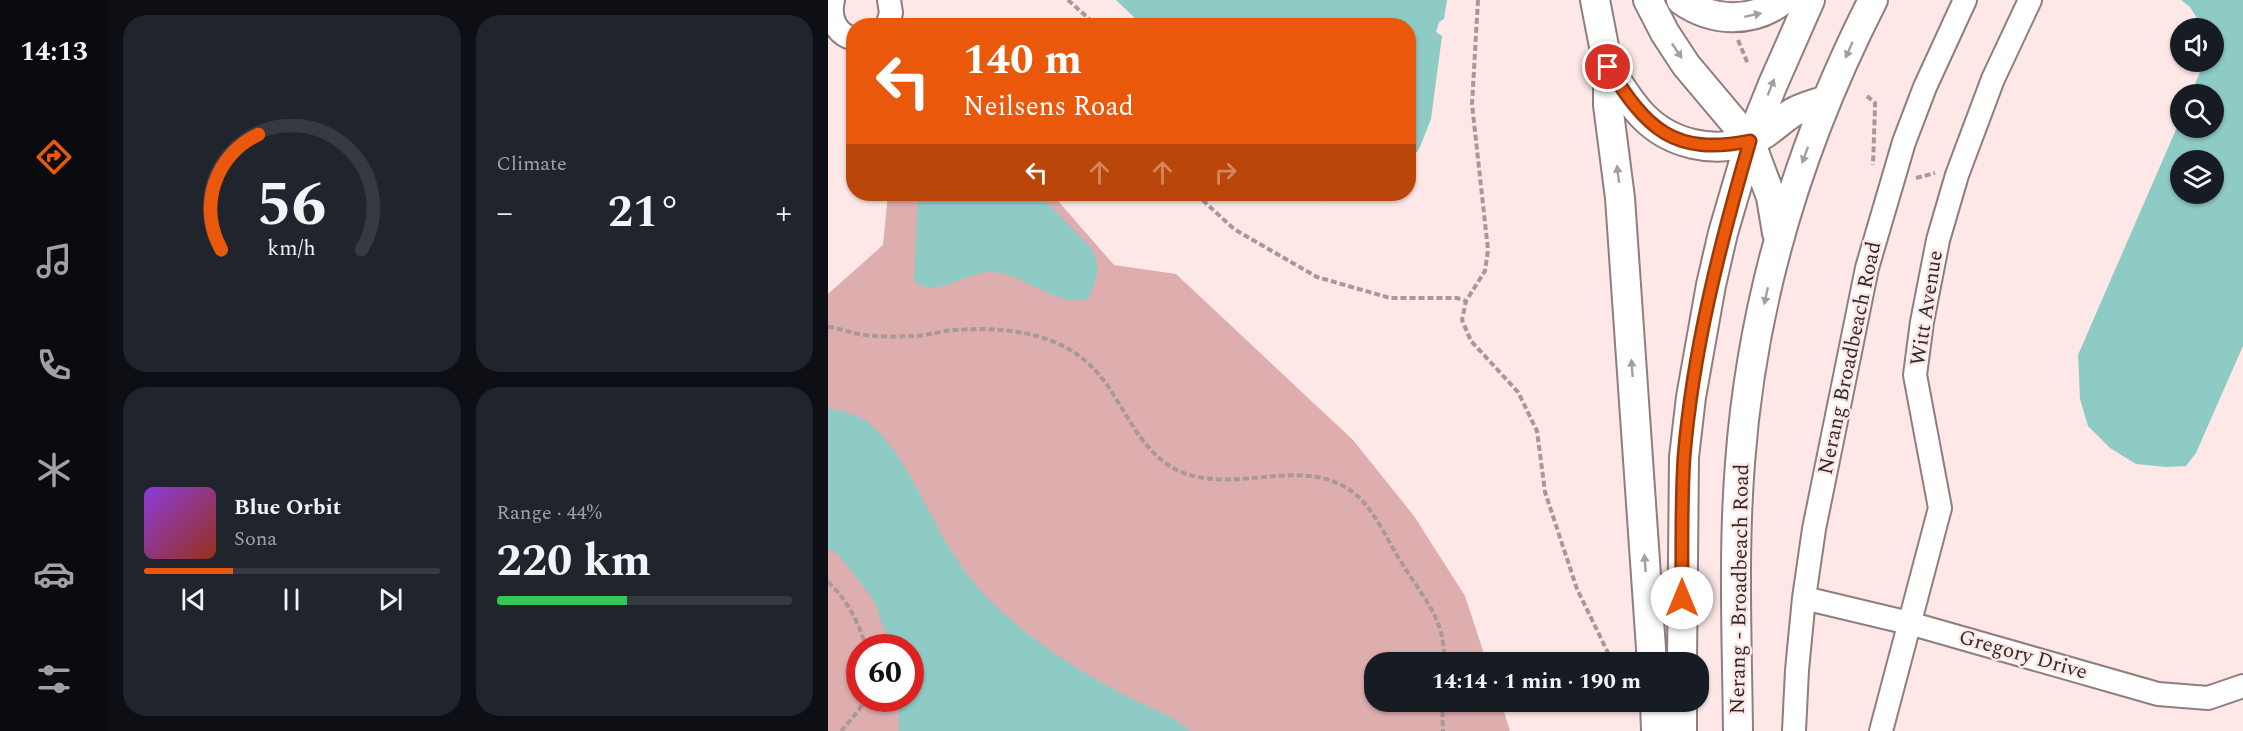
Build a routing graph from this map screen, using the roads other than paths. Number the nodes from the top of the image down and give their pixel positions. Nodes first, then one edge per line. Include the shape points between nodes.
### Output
1 (833, 0) edge
2 (889, 0) edge
3 (1596, 0) edge
4 (1648, 0) edge
5 (1681, 0) edge
6 (1783, 0) edge
7 (1810, 0) edge
8 (1873, 0) edge
9 (1965, 0) edge
10 (2030, 0) edge
11 (890, 18) edge
12 (840, 38) edge
13 (1608, 67) junction
14 (1826, 100) junction
15 (1750, 141) junction
16 (1778, 239) junction
17 (1804, 598) junction
18 (1909, 623) junction
19 (1651, 652) edge
20 (1682, 652) edge
21 (2243, 686) edge
22 (1658, 712) edge
23 (1676, 712) edge
24 (1665, 731) edge
25 (1738, 731) edge
26 (1794, 731) edge
27 (1881, 731) edge

1 - 12 street via 831,12
2 - 11 street
3 - 13 main road
4 -> 15 main road via 1686,65
5 -> 6 main road via 1706,13 1737,18 1755,16
15 -> 7 main road
8 -> 14 main road, Nerang - Broadbeach Road
9 - 17 street, Nerang Broadbeach Road via 1912,120 1883,207 1827,461
10 - 18 street, Witt Avenue via 1993,79 1957,176 1938,240 1924,311 1915,375 1940,508
13 - 15 main road via 1642,116 1673,137 1708,146
19 -> 13 main road
14 - 15 main road via 1792,113
14 -> 16 main road, Nerang - Broadbeach Road
15 - 16 main road via 1771,197
15 - 20 main road via 1711,285 1691,397 1684,469
16 -> 25 main road, Nerang - Broadbeach Road via 1749,385 1740,463 1736,536
17 - 18 street, Gregory Drive
17 - 26 street, Nerang Broadbeach Road
18 - 21 street, Gregory Drive via 2158,694 2208,698
18 - 27 street, Witt Avenue
22 - 24 main road
23 - 24 main road

